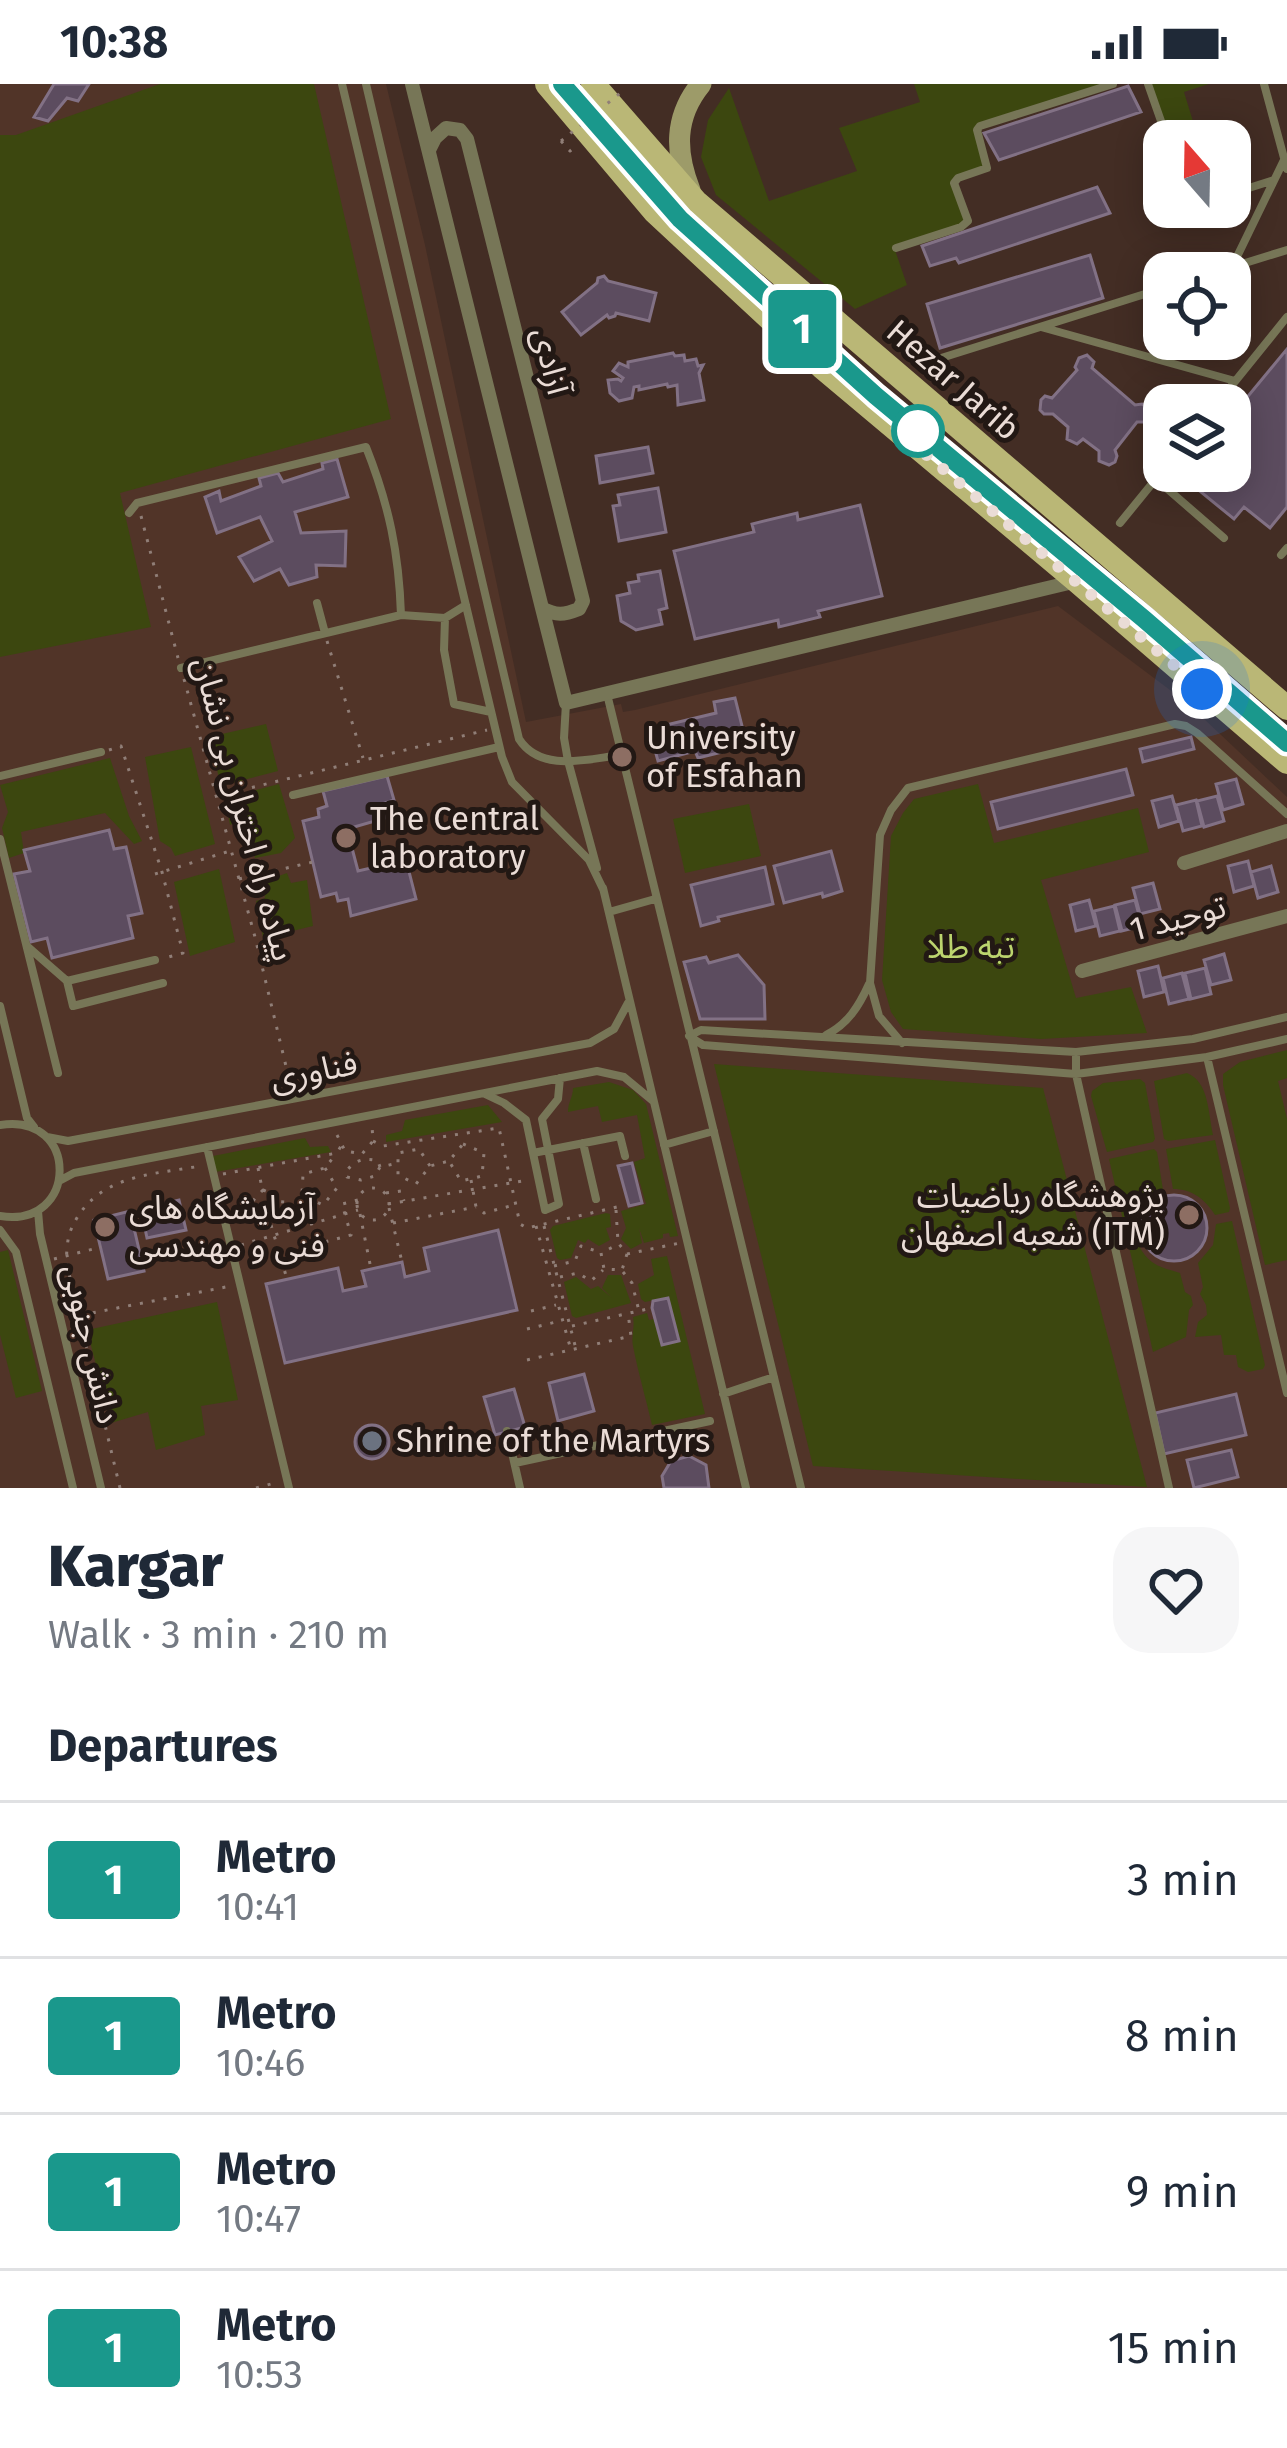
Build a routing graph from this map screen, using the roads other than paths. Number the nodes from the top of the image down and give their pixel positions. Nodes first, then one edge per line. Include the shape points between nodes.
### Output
1 (342, 84) edge
2 (365, 84) edge
3 (412, 84) edge
4 (547, 84) edge
5 (593, 84) edge
6 (701, 84) edge
7 (1113, 84) edge
8 (1148, 84) edge
9 (1264, 84) edge
10 (1161, 120) edge
11 (429, 150) junction
12 (1286, 164) edge
13 (1276, 179) junction
14 (1251, 187) edge
15 (695, 201) junction
16 (896, 248) dead end
17 (1287, 250) edge
18 (1240, 252) edge
19 (1251, 261) edge
20 (1143, 295) edge
21 (1287, 317) edge
22 (1041, 327) junction
23 (938, 359) dead end
24 (1235, 381) junction
25 (1233, 384) edge
26 (1145, 492) edge
27 (1171, 492) edge
28 (129, 513) dead end
29 (1120, 523) dead end
30 (1224, 538) dead end
31 (1077, 580) junction
32 (316, 603) dead end
33 (466, 605) junction
34 (542, 608) junction
35 (401, 615) junction
36 (445, 618) junction
37 (325, 633) junction
38 (181, 668) road end
39 (607, 694) junction
40 (566, 703) junction
41 (1287, 709) edge
42 (491, 712) junction
43 (499, 747) junction
44 (101, 752) road end
45 (621, 755) junction
46 (568, 761) junction
47 (1287, 762) edge
48 (0, 776) edge
49 (293, 795) dead end
50 (1287, 814) edge
51 (1287, 831) edge
52 (0, 839) edge
53 (1184, 862) dead end
54 (603, 889) junction
55 (655, 899) junction
56 (608, 912) junction
57 (1287, 916) edge
58 (28, 946) junction
59 (155, 960) road end
60 (1082, 971) dead end
61 (67, 981) junction
62 (870, 982) junction
63 (163, 983) dead end
64 (630, 1000) junction
65 (0, 1006) edge
66 (1287, 1017) edge
67 (689, 1036) junction
68 (822, 1038) junction
69 (1287, 1039) edge
70 (902, 1042) junction
71 (1076, 1052) junction
72 (1207, 1057) junction
73 (58, 1073) dead end
74 (1076, 1074) junction
75 (560, 1078) junction
76 (484, 1093) junction
77 (654, 1102) junction
78 (0, 1125) edge
79 (35, 1128) junction
80 (714, 1131) junction
81 (46, 1137) junction
82 (584, 1143) junction
83 (664, 1145) junction
84 (207, 1147) junction
85 (548, 1150) junction
86 (533, 1153) junction
87 (625, 1156) dead end
88 (554, 1177) junction
89 (538, 1179) junction
90 (59, 1181) junction
91 (596, 1199) dead end
92 (38, 1210) junction
93 (0, 1216) edge
94 (0, 1230) edge
95 (774, 1377) junction
96 (1287, 1393) edge
97 (723, 1394) junction
98 (710, 1421) dead end
99 (507, 1431) dead end
100 (515, 1463) junction
101 (73, 1488) edge
102 (101, 1488) edge
103 (289, 1488) edge
104 (520, 1488) edge
105 (746, 1488) edge
106 (801, 1488) edge
107 (1168, 1488) edge

1 - 33 lane
2 - 46 lane via 519,740 532,754
3 - 11 street, آزادی
4 - 31 main road via 655,212 822,368
5 - 15 main road, Hezar Jarib
6 - 15 main road via 678,131 680,165
7 - 16 lane via 976,130 988,168 954,183 966,224
8 - 10 lane
9 - 12 lane
11 - 34 street, آزادی
11 - 34 street, آزادی via 446,128 467,140 583,601 564,615
12 - 13 lane
13 - 14 lane
13 - 18 lane
15 - 41 main road, Hezar Jarib
17 - 19 lane
20 - 22 lane
21 - 24 lane
22 - 23 lane
22 - 24 lane
24 - 25 lane
26 - 29 lane
27 - 30 lane
28 - 35 lane via 137,503 366,447 395,539
31 - 39 street
31 - 47 main road
32 - 37 lane
33 - 36 lane
33 - 42 lane
34 - 40 street, آزادی
35 - 36 lane
35 - 37 lane
36 - 42 lane via 454,704
37 - 38 lane
39 - 40 street
39 - 45 lane
40 - 46 lane
42 - 43 lane
43 - 49 lane
43 - 54 lane via 512,782 589,860
44 - 48 lane
45 - 46 lane
45 - 55 lane
46 - 54 lane
50 - 62 lane via 1197,733 1174,724 908,788 880,835
51 - 53 street
52 - 58 lane
54 - 56 lane
55 - 56 lane
55 - 67 lane
56 - 64 lane
57 - 60 street, توحید 1
58 - 61 lane
58 - 73 lane
59 - 61 lane
61 - 63 lane via 73,1006
62 - 68 lane via 841,1028
62 - 70 lane via 879,1016
64 - 77 lane
64 - 81 lane, فناوری via 614,1029 590,1043 68,1141
65 - 79 lane
66 - 71 lane via 1193,1040
67 - 68 lane via 701,1030
67 - 74 lane via 704,1046
67 - 80 lane
68 - 70 lane
69 - 72 lane
70 - 71 lane
71 - 74 lane
72 - 74 lane
72 - 96 lane
74 - 107 lane
75 - 76 lane, فناوری
75 - 77 lane, فناوری via 597,1071 624,1077
75 - 85 lane via 558,1099 542,1118
76 - 84 lane, فناوری
76 - 86 lane via 526,1120
77 - 83 lane
78 - 79 lane
79 - 81 lane
80 - 83 lane
80 - 95 lane
81 - 90 lane via 60,1162
82 - 85 lane
82 - 87 lane via 620,1136
82 - 91 lane
83 - 97 lane
84 - 90 lane, فناوری
84 - 103 lane
85 - 86 lane
85 - 88 lane
86 - 89 lane
88 - 89 lane
88 - 89 lane via 559,1204 544,1210
90 - 92 lane
92 - 93 lane
92 - 102 lane, دانش جنوبی
94 - 101 lane, دانش جنوبی via 16,1252
95 - 97 lane
95 - 106 lane
97 - 105 lane
98 - 100 lane
99 - 100 lane
100 - 104 lane

